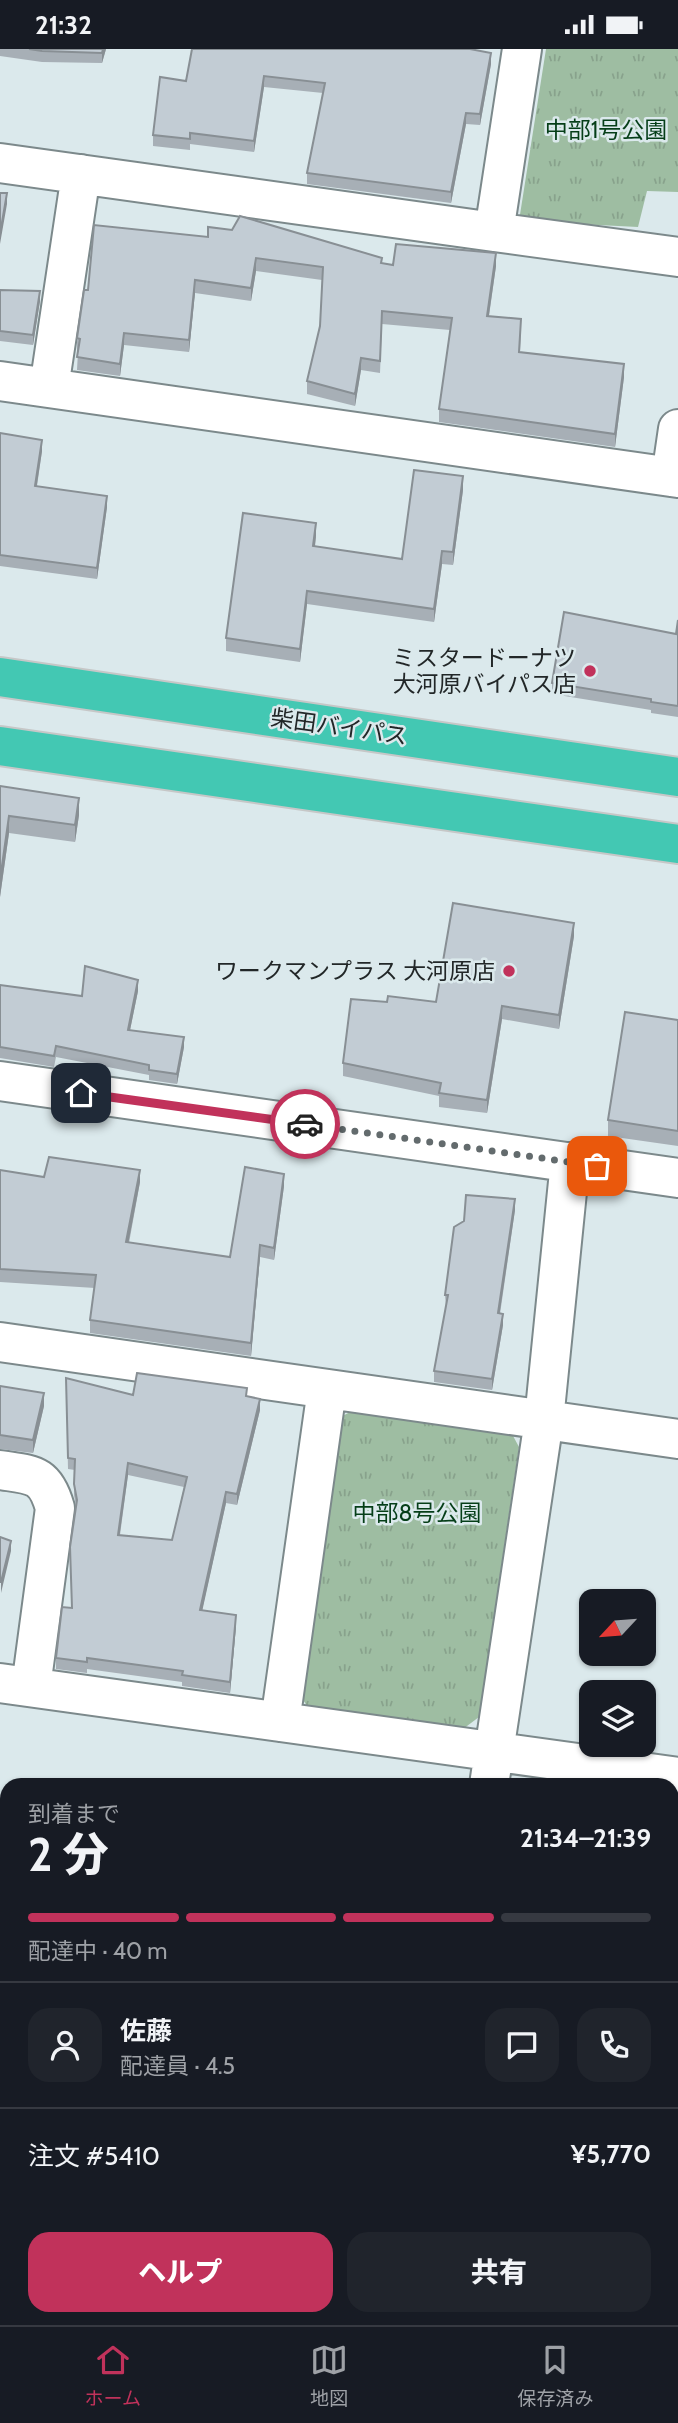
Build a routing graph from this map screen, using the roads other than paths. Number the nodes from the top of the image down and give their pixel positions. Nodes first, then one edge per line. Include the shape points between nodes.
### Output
1 (522, 49) edge
2 (0, 163) edge
3 (80, 174) junction
4 (494, 232) junction
5 (678, 257) edge
6 (0, 381) edge
7 (49, 388) junction
8 (678, 429) edge
9 (675, 478) edge
10 (0, 677) edge
11 (0, 746) edge
12 (678, 777) edge
13 (678, 844) edge
14 (0, 1081) edge
15 (570, 1162) junction
16 (678, 1178) edge
17 (0, 1342) edge
18 (327, 1389) junction
19 (544, 1420) junction
20 (678, 1439) edge
21 (0, 1470) edge
22 (15, 1685) edge
23 (280, 1722) junction
24 (491, 1768) edge
25 (678, 1777) edge

1 - 4 street
2 - 3 street
3 - 4 street
3 - 7 street
4 - 5 street
6 - 7 street
7 - 9 street
8 - 9 street
10 - 12 highway, 柴田バイパス
11 - 13 highway
14 - 15 street
15 - 16 street
15 - 19 street
17 - 18 street
18 - 19 street
18 - 23 street
19 - 20 street
19 - 24 street
21 - 22 street via 37,1476 50,1490 55,1508
22 - 23 street
23 - 24 street
24 - 25 street

